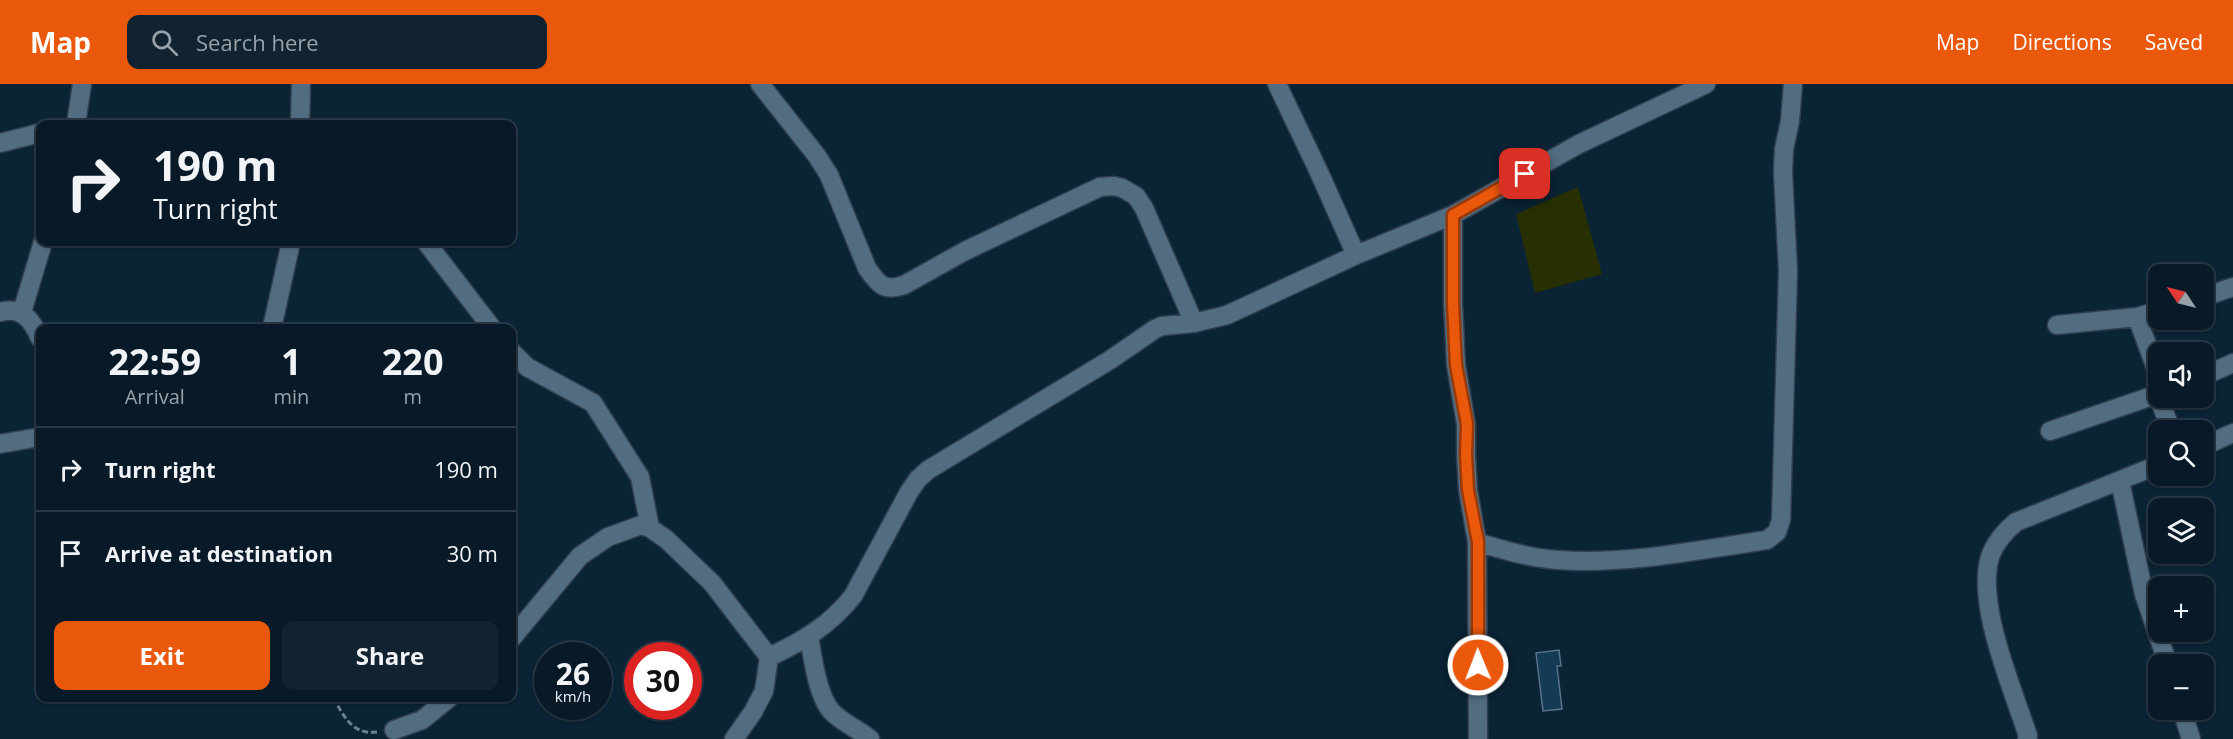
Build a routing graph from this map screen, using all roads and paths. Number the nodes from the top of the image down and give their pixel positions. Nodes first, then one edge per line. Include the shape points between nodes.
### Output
1 (82, 84) edge
2 (301, 84) edge
3 (760, 84) edge
4 (1277, 84) edge
5 (1706, 84) edge
6 (1793, 84) edge
7 (77, 120) edge
8 (300, 120) edge
9 (36, 134) edge
10 (0, 143) edge
11 (1453, 215) junction
12 (43, 246) edge
13 (290, 246) edge
14 (429, 246) edge
15 (1356, 255) junction
16 (2233, 287) edge
17 (2214, 294) edge
18 (0, 312) edge
19 (22, 312) junction
20 (2148, 314) edge
21 (2137, 317) junction
22 (1194, 323) junction
23 (273, 324) edge
24 (489, 324) edge
25 (2057, 325) dead end
26 (36, 329) edge
27 (2148, 347) edge
28 (516, 356) edge
29 (2233, 363) edge
30 (2214, 372) edge
31 (2148, 399) edge
32 (2050, 431) dead end
33 (2233, 433) edge
34 (36, 438) edge
35 (2214, 442) edge
36 (0, 444) edge
37 (2148, 469) edge
38 (2120, 481) junction
39 (650, 528) junction
40 (1478, 542) junction
41 (516, 633) edge
42 (809, 637) junction
43 (2165, 654) edge
44 (769, 657) junction
45 (336, 702) edge
46 (444, 702) edge
47 (2185, 720) edge
48 (394, 730) joint
49 (734, 739) edge
50 (870, 739) edge
51 (1478, 739) edge
52 (2028, 739) edge
53 (2191, 739) edge

1 - 7 street
2 - 8 street
3 - 22 street via 830,175 867,268 884,287 904,285 1082,195 1114,186 1136,196 1144,208
4 - 15 street
5 - 11 street via 1580,144
6 - 40 street via 1783,173 1788,271 1781,520 1777,532 1767,540 1601,560 1557,560 1516,554
9 - 10 street
11 - 15 street
11 - 40 street via 1456,365 1467,424 1468,490
12 - 19 street
13 - 23 street
14 - 24 street
15 - 22 street via 1227,315
16 - 17 street
18 - 19 street
19 - 26 street
20 - 21 street
21 - 25 street
21 - 27 street
22 - 42 street via 1162,326 1149,332 1110,360 928,470 909,492 853,596
28 - 39 street via 527,367 593,403 640,477
29 - 30 street
31 - 32 street
33 - 35 street
34 - 36 street
37 - 38 street
38 - 43 street via 2144,594
38 - 52 street via 2016,522 2001,535 1991,555 1986,593
39 - 41 street via 633,527 608,537 580,556
39 - 44 street via 712,583
40 - 51 street
42 - 44 street
42 - 50 street via 826,702 832,712
44 - 49 street via 764,691
45 - 48 path via 354,727 365,734
46 - 48 street via 422,720
47 - 53 street

